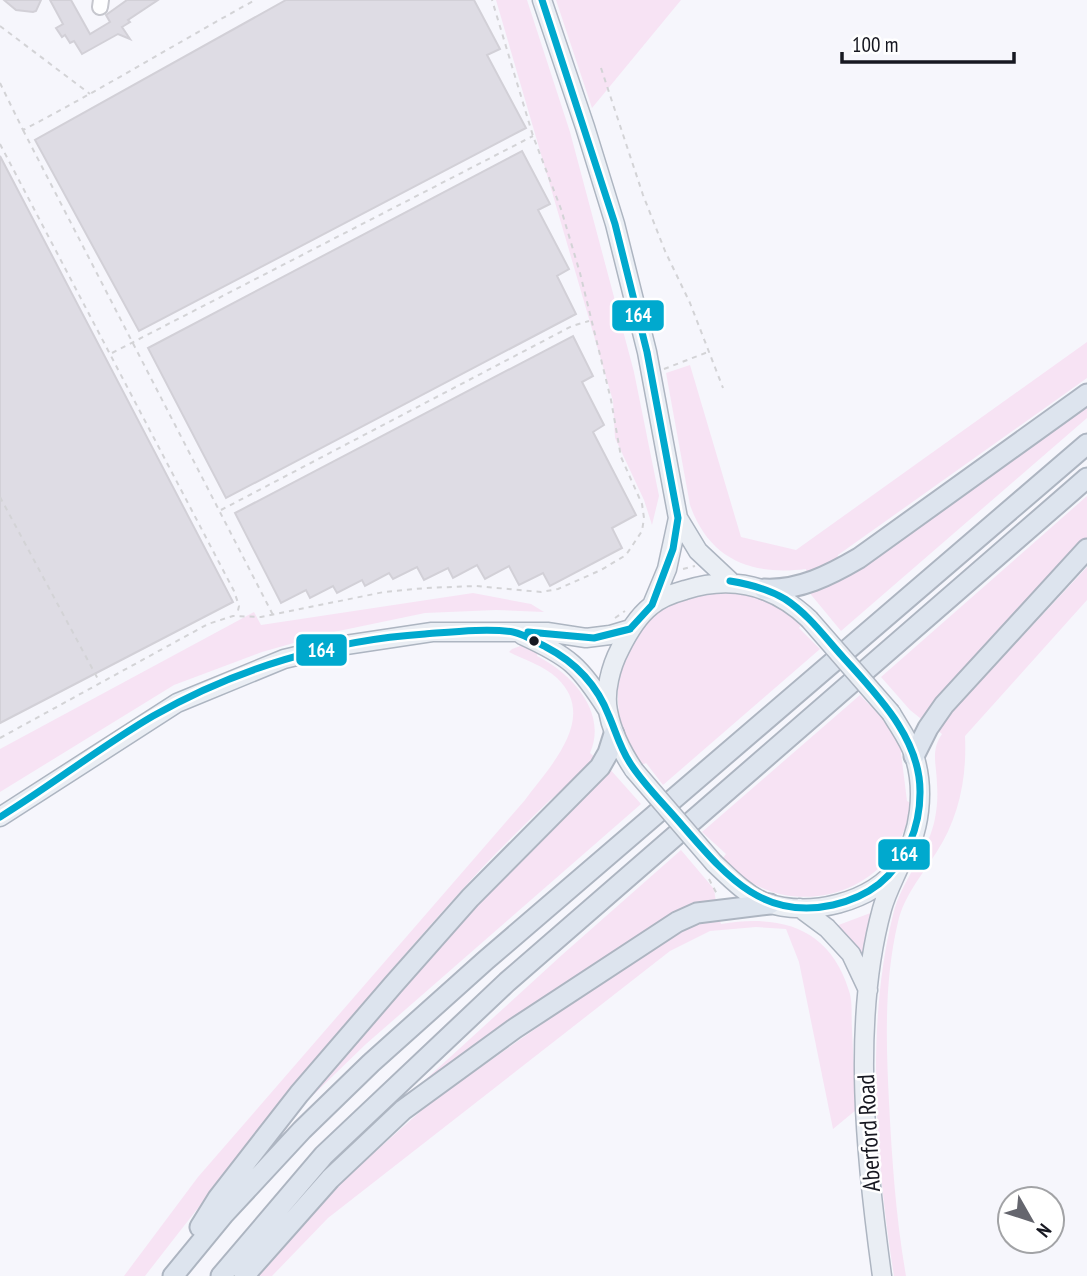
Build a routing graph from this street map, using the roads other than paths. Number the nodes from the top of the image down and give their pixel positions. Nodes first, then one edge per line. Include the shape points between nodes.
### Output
1 (542, 0) edge
2 (1087, 394) edge
3 (1087, 444) edge
4 (1087, 478) edge
5 (678, 518) junction
6 (1087, 549) edge
7 (730, 581) junction
8 (764, 589) junction
9 (652, 605) junction
10 (630, 629) junction
11 (516, 632) junction
12 (607, 709) junction
13 (614, 734) junction
14 (914, 756) junction
15 (0, 817) edge
16 (900, 865) junction
17 (771, 904) junction
18 (800, 908) junction
19 (868, 990) junction
20 (171, 1276) edge
21 (221, 1276) edge
22 (244, 1276) edge
23 (882, 1276) edge

1 - 5 main road via 615,224 651,374
2 - 8 highway via 859,558 818,580
3 - 20 highway via 371,1063 293,1139
4 - 21 highway via 507,982 324,1155
5 - 7 main road via 706,560
5 - 9 main road via 667,569
6 - 14 highway via 944,705
7 - 8 main road, Aberford Road
7 - 9 main road via 702,584
8 - 14 main road, Aberford Road, bridge via 781,596 808,619 891,713
9 - 10 main road
10 - 11 main road via 594,638
10 - 12 main road via 614,660
11 - 12 main road via 570,661
11 - 15 main road via 432,632 284,659 177,703
12 - 13 main road
13 - 17 main road, bridge via 634,770 709,867
13 - 20 highway via 596,772 470,898 299,1094 218,1198
14 - 16 main road, Aberford Road via 920,806 913,840
16 - 18 main road via 853,900
16 - 19 main road, Aberford Road via 883,906
17 - 18 main road
17 - 22 highway via 697,913 658,932 514,1029 402,1110 330,1179
18 - 19 main road, Aberford Road via 851,954
19 - 23 main road, Aberford Road via 867,1130

